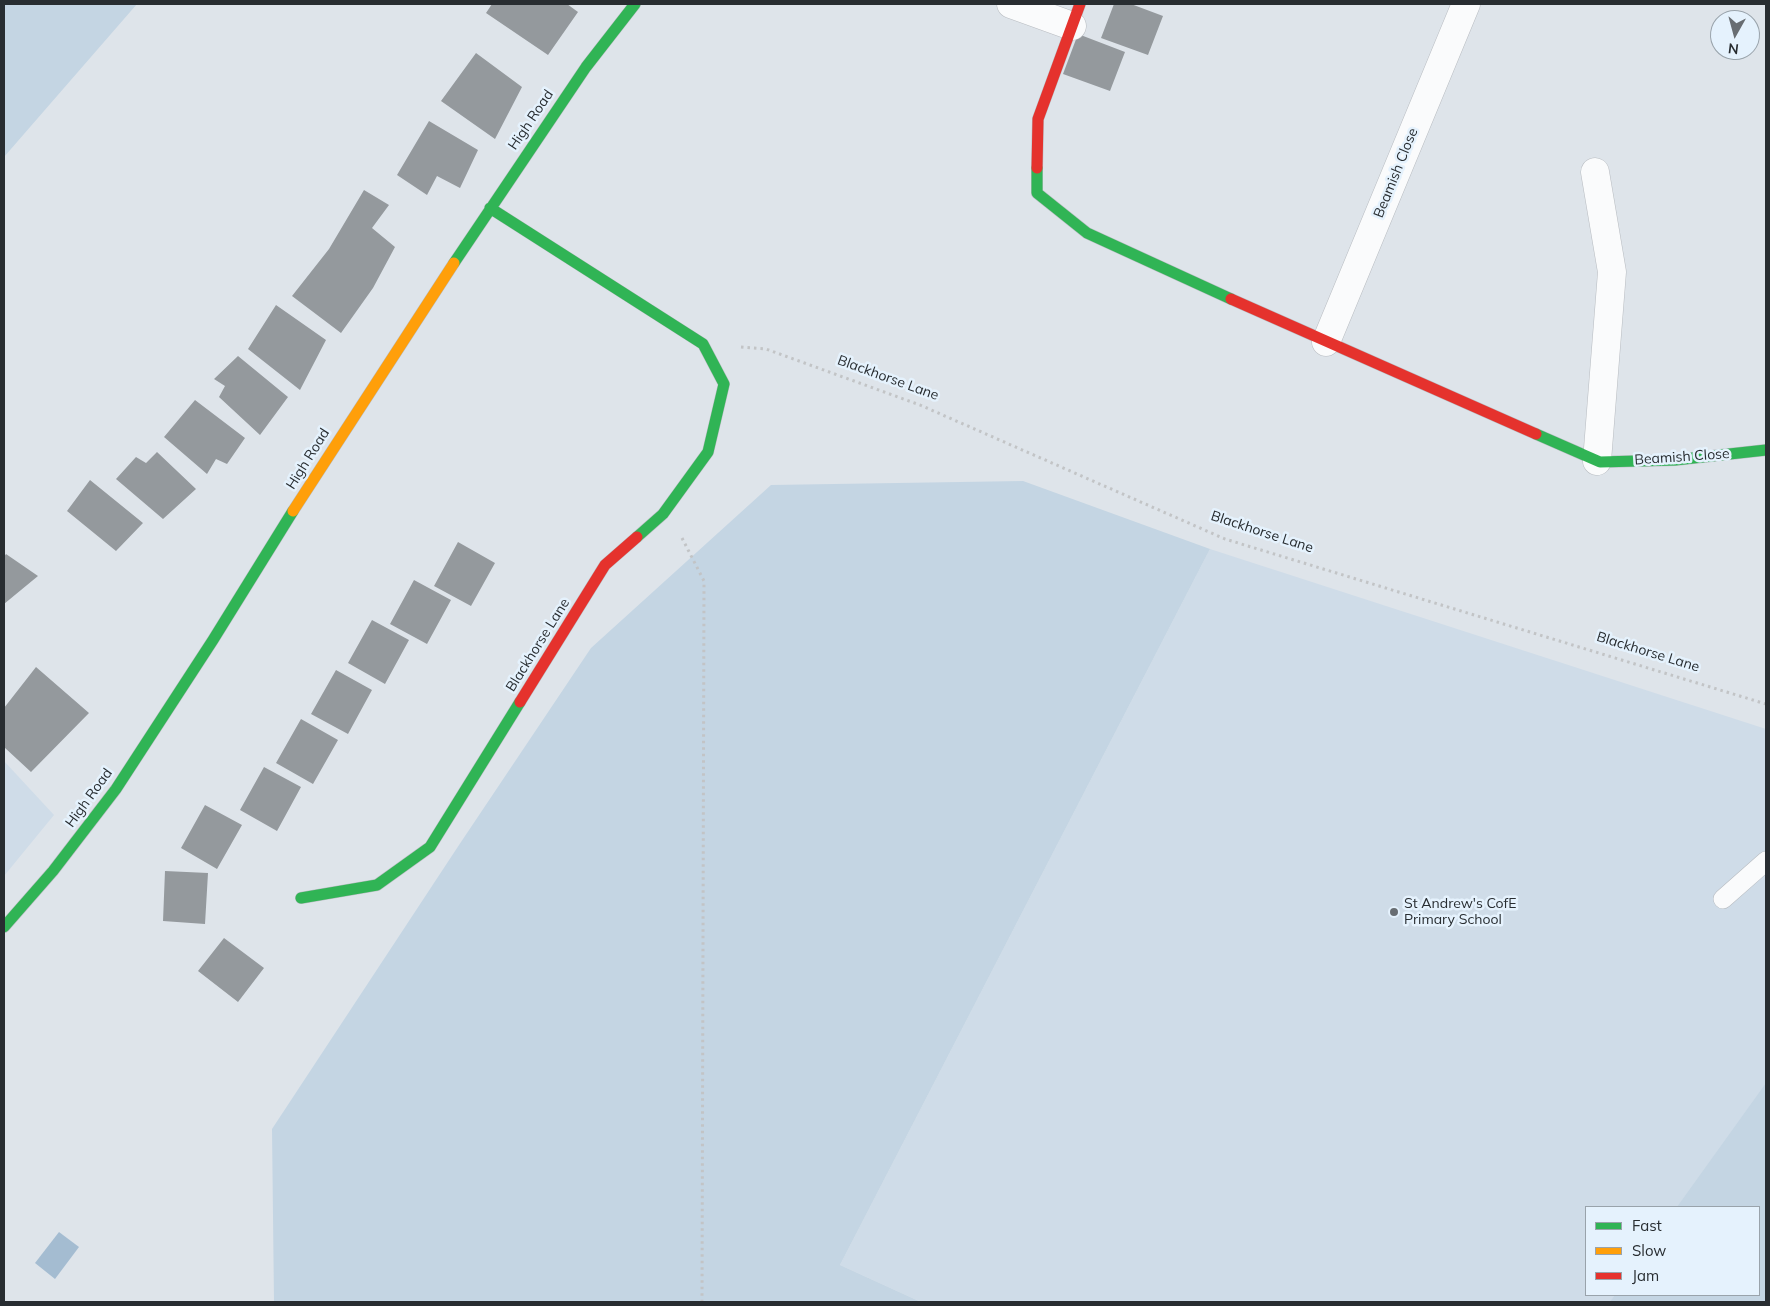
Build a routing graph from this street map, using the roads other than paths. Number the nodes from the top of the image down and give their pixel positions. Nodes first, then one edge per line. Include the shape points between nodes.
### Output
1 (635, 4) edge
2 (1011, 4) edge
3 (1466, 4) edge
4 (1076, 15) edge
5 (1595, 172) dead end
6 (490, 208) junction
7 (1326, 342) junction
8 (1766, 450) edge
9 (1597, 461) junction
10 (1766, 861) edge
11 (301, 898) dead end
12 (1724, 899) dead end
13 (4, 927) edge

1 - 6 street, High Road via 586,67
2 - 4 street
3 - 7 street, Beamish Close
4 - 7 street, Beamish Close via 1038,119 1037,193 1087,233
5 - 9 street via 1612,272
6 - 11 street, Blackhorse Lane via 703,344 724,384 708,452 663,514 605,565 430,847 377,885
6 - 13 street, High Road via 116,789
7 - 9 street, Beamish Close
8 - 9 street, Beamish Close via 1675,460
10 - 12 lane

